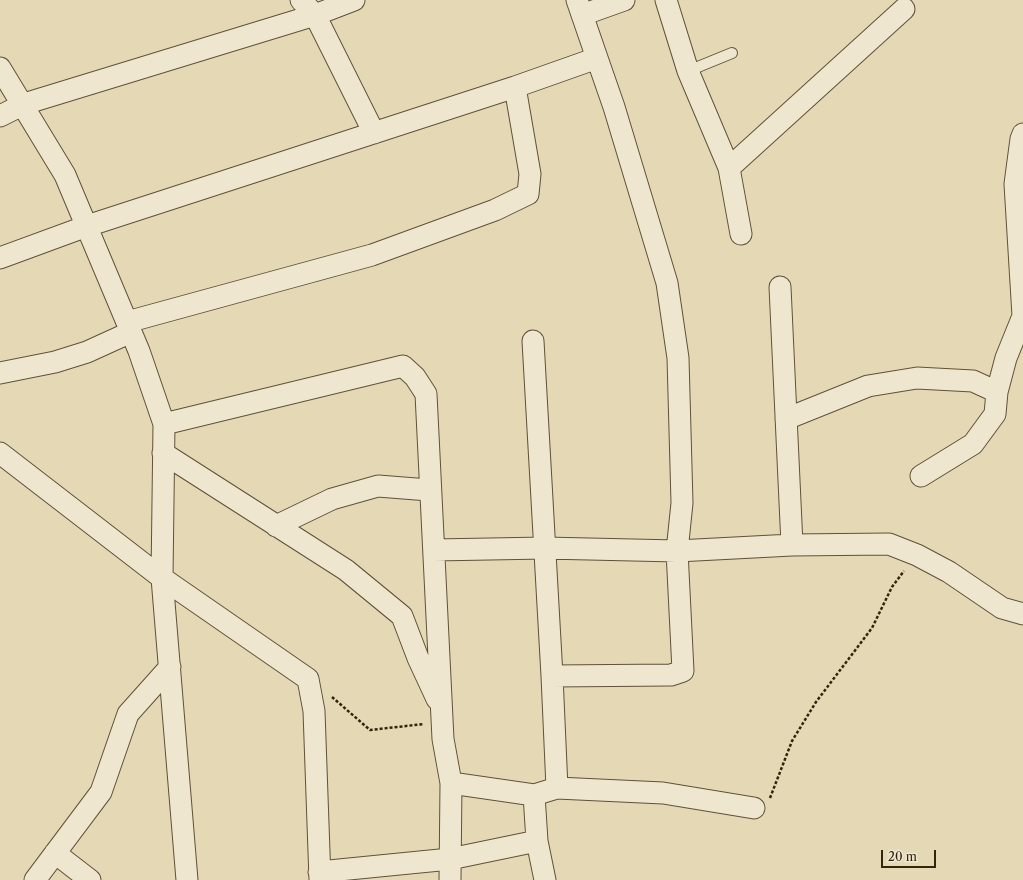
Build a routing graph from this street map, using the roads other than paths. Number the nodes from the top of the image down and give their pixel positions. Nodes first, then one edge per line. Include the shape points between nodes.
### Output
1 (354, 0) edge
2 (624, 0) edge
3 (666, 0) edge
4 (308, 7) edge
5 (580, 8) edge
6 (904, 9) dead end
7 (732, 52) dead end
8 (597, 58) junction
9 (0, 68) edge
10 (688, 71) junction
11 (515, 87) junction
12 (24, 104) junction
13 (0, 116) edge
14 (374, 133) junction
15 (1023, 134) edge
16 (729, 168) junction
17 (87, 226) junction
18 (741, 234) dead end
19 (0, 258) edge
20 (780, 287) dead end
21 (129, 327) junction
22 (533, 341) dead end
23 (0, 373) edge
24 (996, 392) junction
25 (786, 419) junction
26 (164, 424) junction
27 (0, 453) edge
28 (163, 454) junction
29 (921, 476) dead end
30 (429, 490) junction
31 (276, 526) junction
32 (792, 545) junction
33 (545, 548) junction
34 (434, 550) junction
35 (677, 551) junction
36 (162, 578) junction
37 (1023, 615) edge
38 (170, 667) junction
39 (552, 676) junction
40 (441, 714) junction
41 (450, 783) junction
42 (557, 788) junction
43 (534, 795) junction
44 (754, 808) road end
45 (537, 841) junction
46 (55, 853) junction
47 (450, 859) junction
48 (319, 876) edge
49 (36, 880) edge
50 (90, 880) edge
51 (187, 880) edge
52 (450, 880) edge
53 (546, 880) edge

1 - 4 street
2 - 5 street
3 - 10 street
4 - 12 street
4 - 14 street
5 - 8 street
6 - 16 street
7 - 10 lane
8 - 11 street
8 - 35 street via 667,283 678,358 682,503
9 - 12 street
10 - 16 street
11 - 14 street
11 - 21 street via 530,174 528,194 495,210 372,254
12 - 13 street
12 - 17 street via 65,175
14 - 17 street
15 - 24 street via 1015,184 1023,316
16 - 18 street
17 - 19 street
17 - 21 street
20 - 25 street
21 - 23 street via 87,352
21 - 26 street
22 - 33 street
24 - 25 street via 973,381 917,378 868,386
24 - 29 street via 995,414 973,444
25 - 32 street
26 - 28 street
26 - 30 street via 403,366 415,377 426,394
27 - 36 street
28 - 31 street
28 - 36 street
30 - 31 street via 378,486 332,499
30 - 34 street
31 - 40 street via 346,570 402,616
32 - 35 street
32 - 37 street via 889,544 949,572 1002,608
33 - 34 street
33 - 35 street
33 - 39 street
34 - 40 street
35 - 39 street via 683,671 671,675
36 - 38 street
36 - 48 street via 308,679 314,710
38 - 46 street via 128,714 101,792
38 - 51 street
39 - 42 street
40 - 41 street via 442,739
41 - 43 street
41 - 47 street
42 - 43 street
42 - 44 street via 663,793
43 - 45 street
45 - 47 street
45 - 53 street
46 - 49 street
46 - 50 street
47 - 48 street
47 - 52 street

